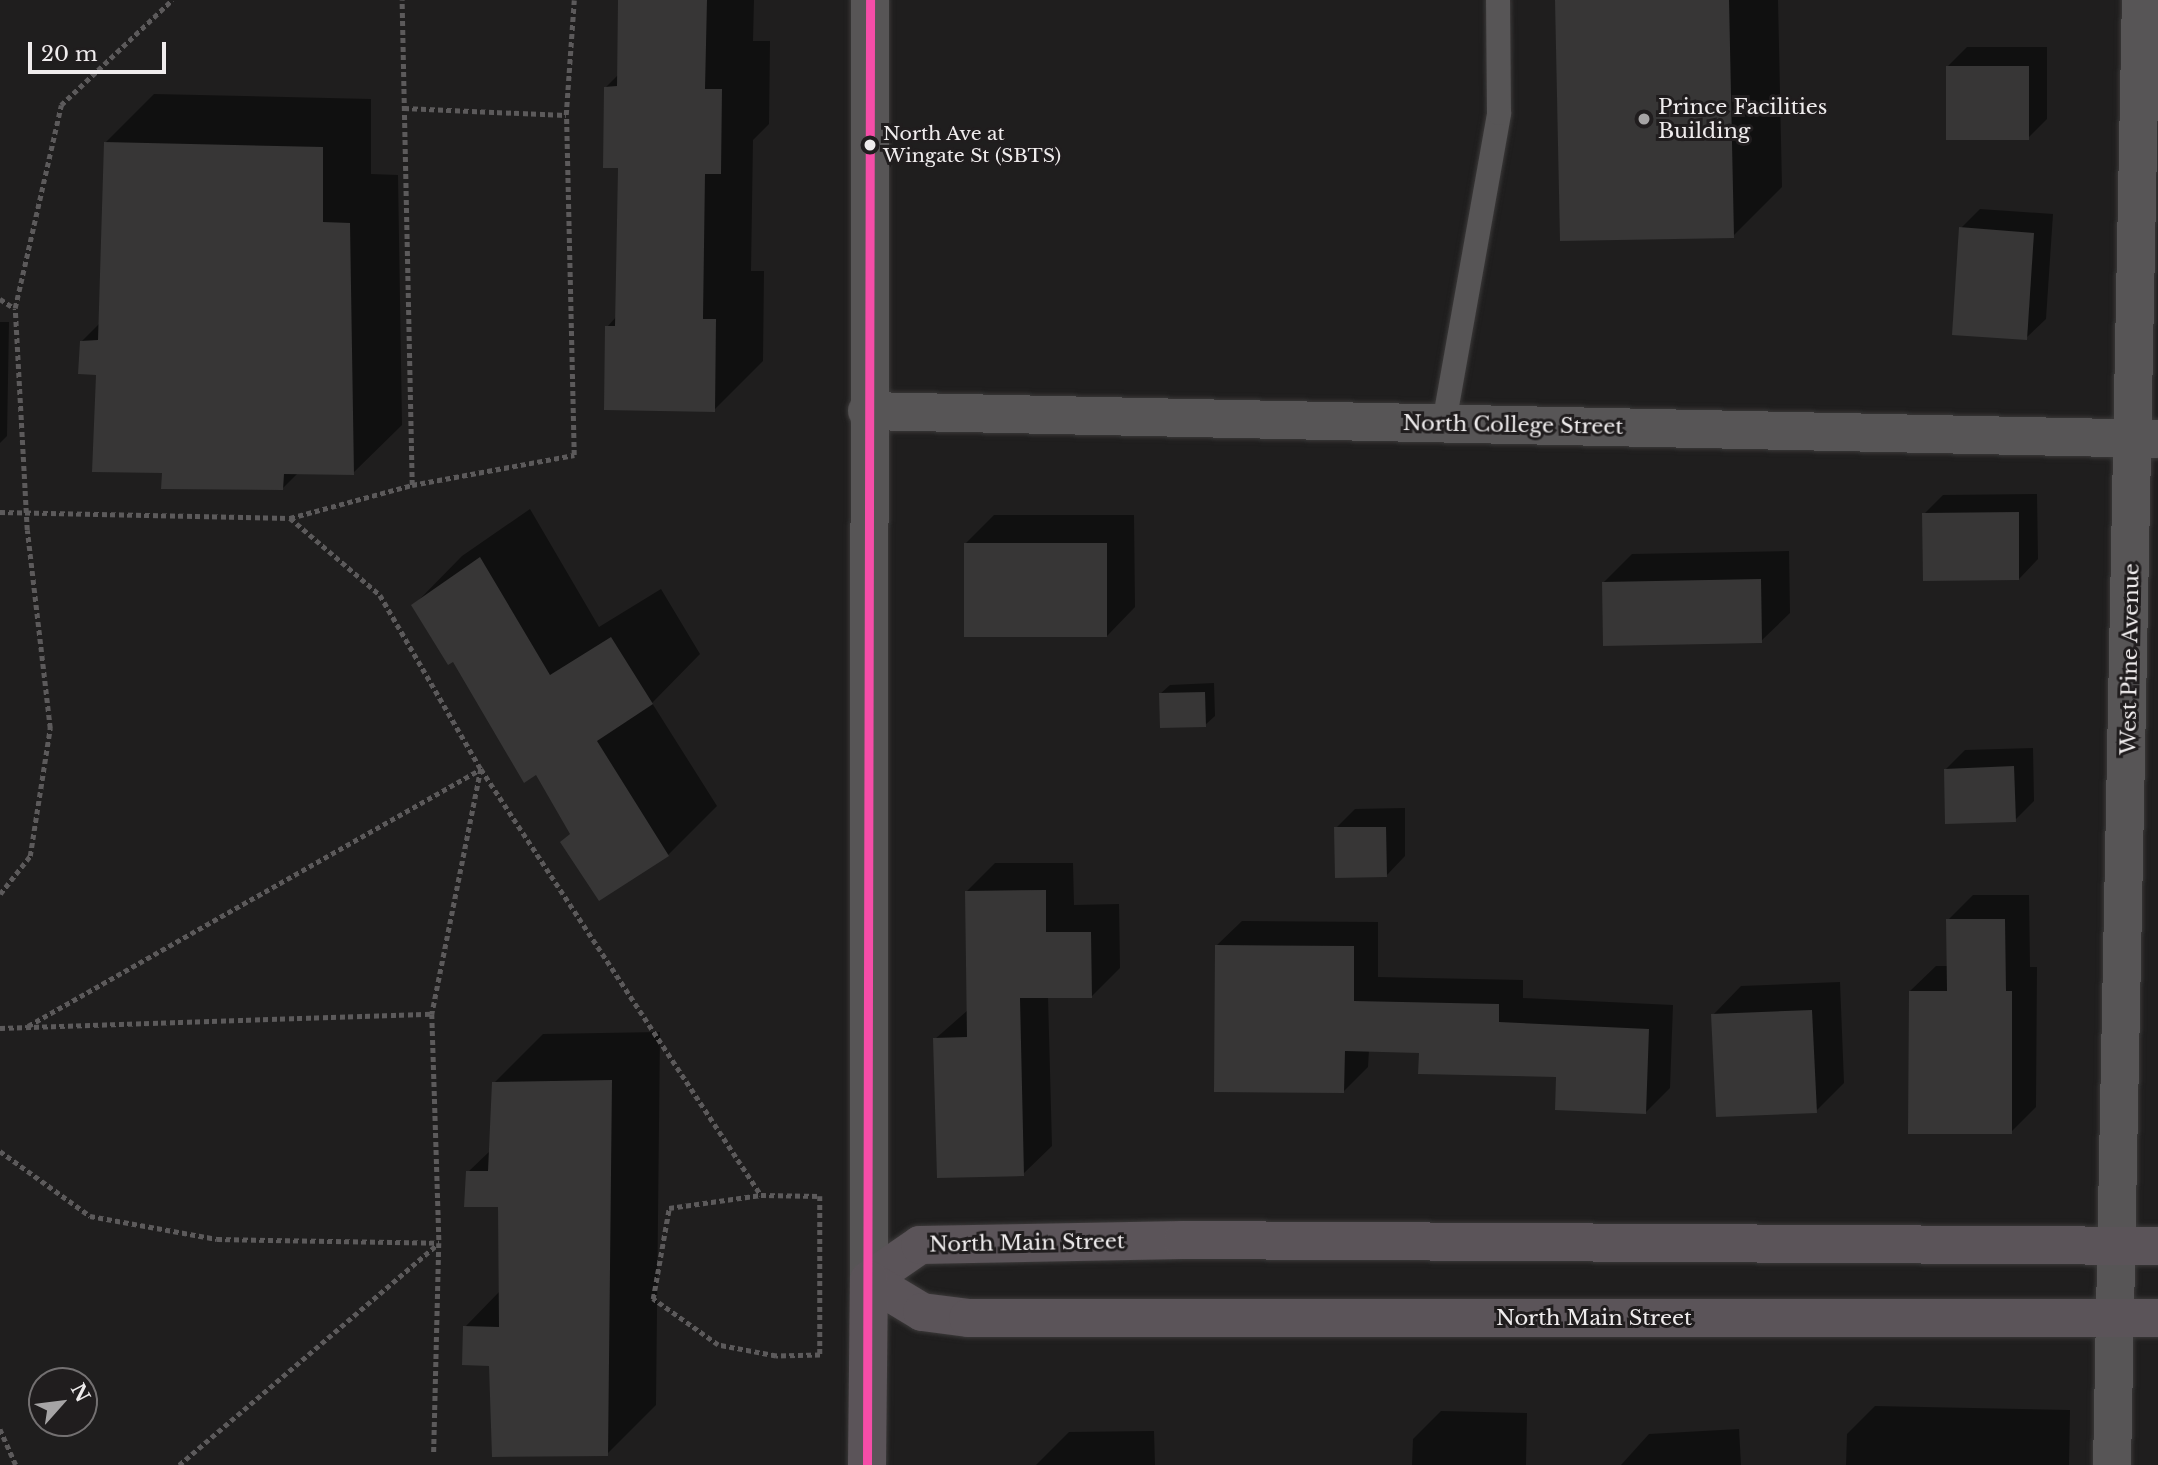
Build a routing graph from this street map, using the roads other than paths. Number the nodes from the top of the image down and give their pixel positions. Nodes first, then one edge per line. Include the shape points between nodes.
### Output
1 (870, 0) edge
2 (1498, 0) edge
3 (2141, 0) edge
4 (867, 411) junction
5 (1444, 423) junction
6 (2146, 439) edge
7 (2116, 1246) junction
8 (2158, 1246) edge
9 (869, 1280) junction
10 (2117, 1318) junction
11 (2158, 1318) edge
12 (867, 1465) edge
13 (2112, 1465) edge

1 - 4 street
2 - 5 lane via 1499,113
3 - 6 street, West Pine Avenue
4 - 5 street, North College Street
4 - 9 street
5 - 6 street, North College Street
6 - 7 street, West Pine Avenue
7 - 8 main road, North Main Street
7 - 9 main road, North Main Street via 1183,1240 920,1245
7 - 10 street, West Pine Avenue
9 - 10 main road, North Main Street via 922,1312 968,1318
9 - 12 main road
10 - 11 main road, North Main Street
10 - 13 street, West Pine Avenue

